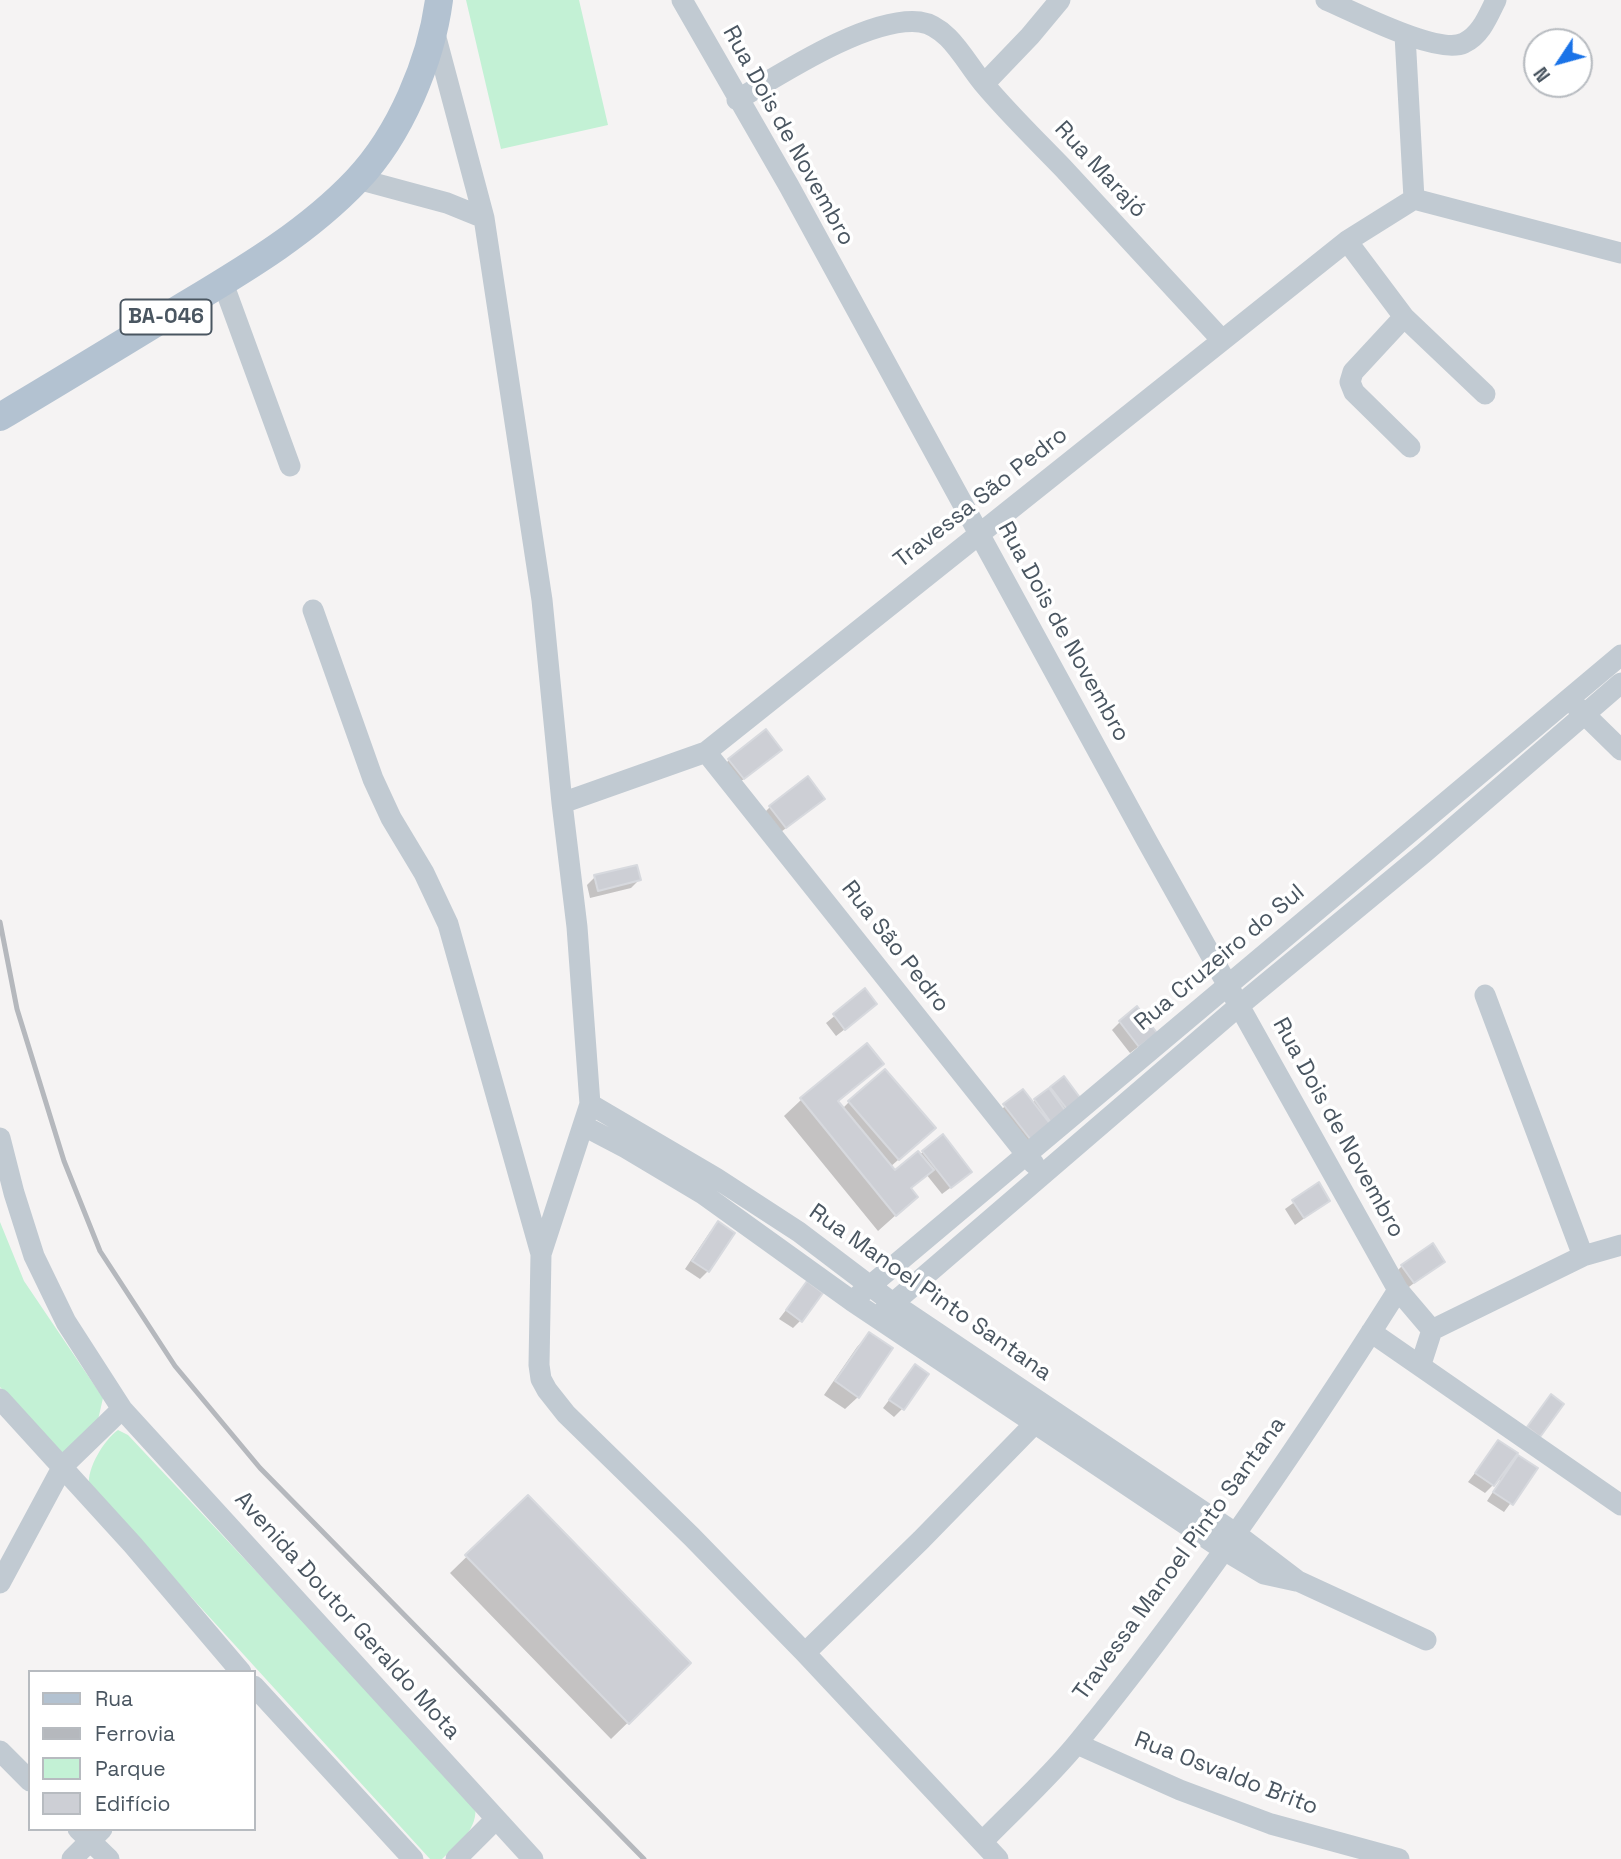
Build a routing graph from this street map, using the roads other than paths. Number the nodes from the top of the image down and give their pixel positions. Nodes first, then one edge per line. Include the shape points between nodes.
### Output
1 (439, 0) edge
2 (682, 0) edge
3 (1060, 0) edge
4 (1325, 0) edge
5 (1496, 0) edge
6 (435, 34) junction
7 (1405, 35) junction
8 (984, 84) junction
9 (737, 100) junction
10 (358, 179) junction
11 (1414, 199) junction
12 (484, 218) junction
13 (1348, 241) junction
14 (1621, 253) edge
15 (223, 283) junction
16 (1404, 317) junction
17 (1221, 339) junction
18 (1485, 394) dead end
19 (0, 417) edge
20 (1409, 447) dead end
21 (290, 466) dead end
22 (979, 533) junction
23 (313, 610) dead end
24 (1621, 655) edge
25 (1621, 683) edge
26 (1577, 707) junction
27 (1621, 750) edge
28 (706, 752) junction
29 (562, 803) junction
30 (1390, 847) junction
31 (1406, 867) junction
32 (1229, 985) junction
33 (1485, 995) dead end
34 (1240, 1005) junction
35 (590, 1104) junction
36 (583, 1126) junction
37 (0, 1139) edge
38 (1026, 1155) junction
39 (1044, 1175) junction
40 (1621, 1245) edge
41 (541, 1254) junction
42 (1583, 1256) junction
43 (870, 1286) junction
44 (1398, 1290) junction
45 (852, 1301) junction
46 (894, 1304) junction
47 (877, 1317) junction
48 (1432, 1330) junction
49 (1371, 1332) junction
50 (1420, 1364) junction
51 (0, 1399) edge
52 (122, 1409) junction
53 (1042, 1416) junction
54 (63, 1466) junction
55 (1621, 1505) edge
56 (1230, 1541) junction
57 (0, 1583) edge
58 (1426, 1640) dead end
59 (805, 1653) junction
60 (239, 1670) edge
61 (256, 1688) edge
62 (1077, 1744) junction
63 (0, 1751) edge
64 (28, 1779) edge
65 (496, 1819) junction
66 (90, 1833) edge
67 (983, 1841) junction
68 (1377, 1856) edge
69 (72, 1859) edge
70 (108, 1859) edge
71 (413, 1859) edge
72 (456, 1859) edge
73 (533, 1859) edge
74 (998, 1859) edge
75 (1399, 1859) edge

1 - 6 main road, BA-046
2 - 9 street, Rua Dois de Novembro
3 - 8 street
4 - 7 street
5 - 7 street via 1478,32 1462,44 1448,46
6 - 10 main road, BA-046 via 399,119
6 - 12 street
7 - 11 street
8 - 9 street, Rua Marajó via 945,34 922,22 893,23 832,47
8 - 17 street, Rua Marajó
9 - 22 street, Rua Dois de Novembro
10 - 12 street
10 - 15 main road, BA-046 via 327,209
11 - 13 street, Travessa São Pedro
11 - 14 street
12 - 29 street via 542,600
13 - 16 street
13 - 17 street, Travessa São Pedro
15 - 19 main road, BA-046
15 - 21 street
16 - 18 street
16 - 20 street via 1353,372 1350,382 1354,392
17 - 22 street, Travessa São Pedro
22 - 28 street, Travessa São Pedro
22 - 32 street, Rua Dois de Novembro
23 - 41 street via 373,779 448,925
24 - 26 street, Rua Cruzeiro do Sul
25 - 26 street, Rua Cruzeiro do Sul
26 - 27 street
26 - 30 street, Rua Cruzeiro do Sul
26 - 31 street, Rua Cruzeiro do Sul
28 - 29 street, Travessa São Pedro
28 - 38 street, Rua São Pedro
29 - 35 street
30 - 31 street
30 - 32 street, Rua Cruzeiro do Sul
31 - 34 street, Rua Cruzeiro do Sul
32 - 34 street, Rua Dois de Novembro
32 - 38 street, Rua Cruzeiro do Sul
33 - 42 street
34 - 39 street, Rua Cruzeiro do Sul
34 - 44 street, Rua Dois de Novembro
35 - 36 street
35 - 43 street, Rua Manoel Pinto Santana via 716,1178
36 - 41 street
36 - 45 street, Rua Manoel Pinto Santana via 703,1194
37 - 52 street, Avenida Doutor Geraldo Mota via 34,1256 66,1322
38 - 39 street, Rua São Pedro
38 - 43 street, Rua Cruzeiro do Sul
39 - 46 street, Rua Cruzeiro do Sul
40 - 42 street
41 - 59 street via 539,1366 547,1391
42 - 48 street
43 - 45 street, Rua Cruzeiro do Sul
43 - 46 street, Rua Manoel Pinto Santana
44 - 48 street, Rua Dois de Novembro
44 - 49 street, Travessa Manoel Pinto Santana
45 - 47 street, Rua Manoel Pinto Santana
46 - 47 street, Rua Cruzeiro do Sul
46 - 53 street, Rua Manoel Pinto Santana
47 - 53 street, Rua Manoel Pinto Santana
48 - 50 street
49 - 50 street
49 - 56 street, Travessa Manoel Pinto Santana
50 - 55 street
51 - 54 street
52 - 54 street
52 - 65 street, Avenida Doutor Geraldo Mota
53 - 56 street, Rua Manoel Pinto Santana
53 - 59 street
54 - 57 street
54 - 60 street
56 - 58 street, Rua Manoel Pinto Santana via 1264,1574 1298,1581
56 - 62 street, Travessa Manoel Pinto Santana
59 - 67 street
61 - 71 street
62 - 67 street, Travessa Manoel Pinto Santana
62 - 68 street, Rua Osvaldo Brito via 1271,1824
63 - 64 street
65 - 72 street
65 - 73 street, Avenida Doutor Geraldo Mota
66 - 69 street
66 - 70 street
67 - 74 street
68 - 75 street, Rua Osvaldo Brito

